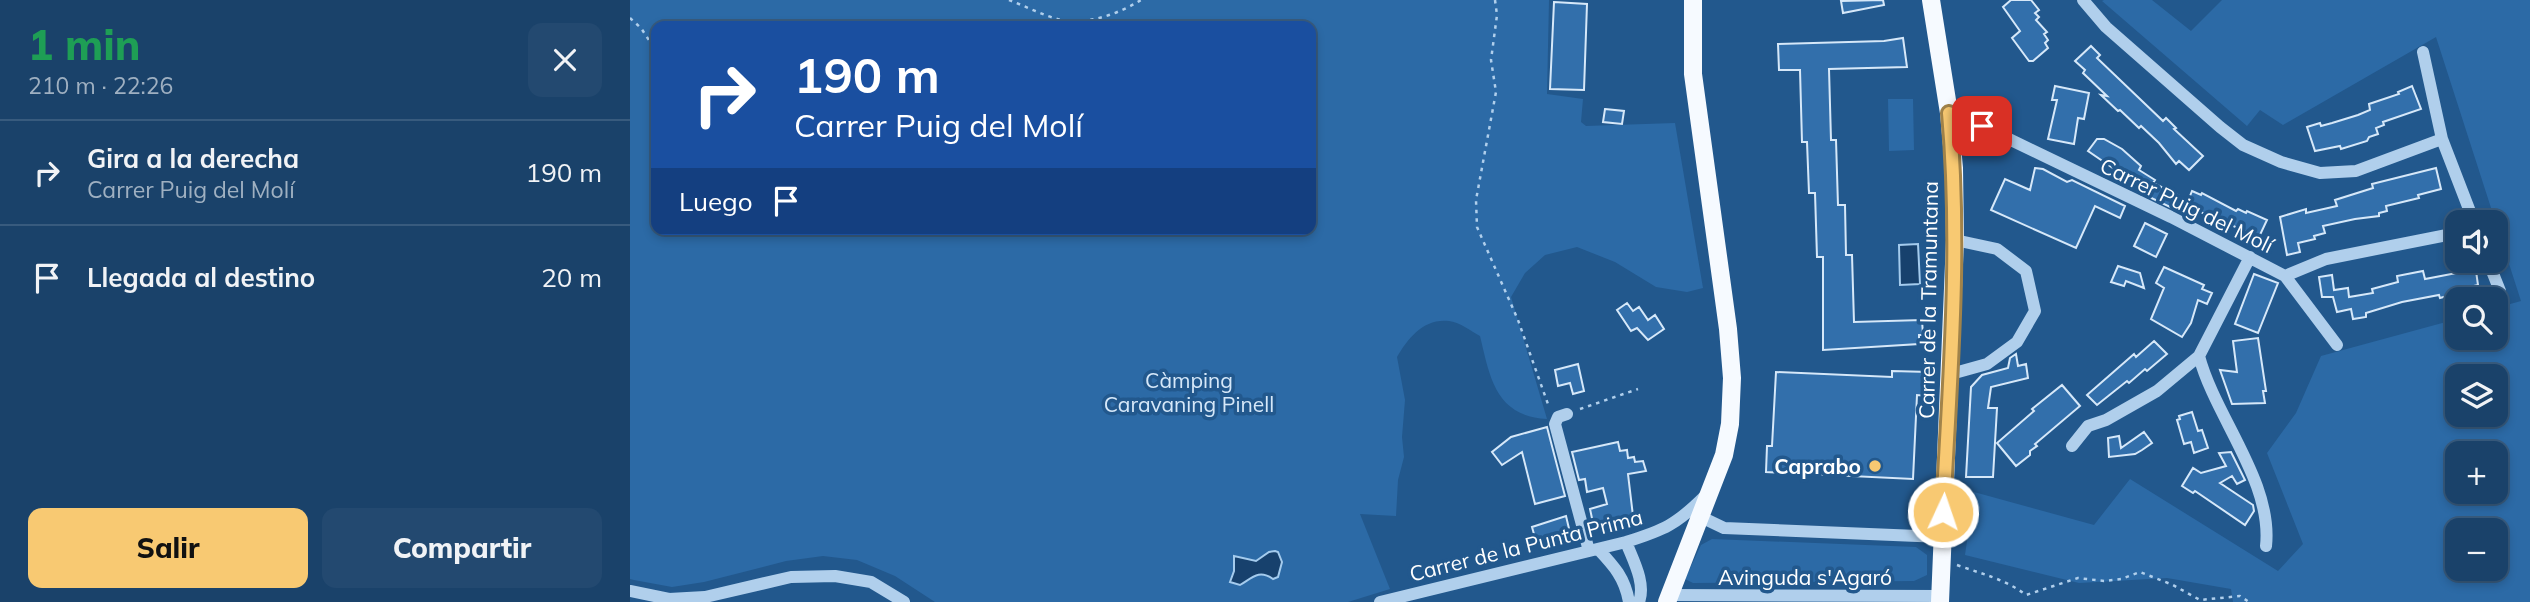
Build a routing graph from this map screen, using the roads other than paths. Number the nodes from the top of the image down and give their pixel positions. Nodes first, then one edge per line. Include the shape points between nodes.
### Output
1 (1693, 0) edge
2 (1931, 0) edge
3 (2083, 0) edge
4 (2423, 52) dead end
5 (1949, 113) junction
6 (2442, 139) junction
7 (2469, 210) edge
8 (2445, 235) edge
9 (1955, 240) junction
10 (2250, 257) junction
11 (2285, 276) junction
12 (2337, 345) dead end
13 (2199, 356) junction
14 (1951, 374) junction
15 (1567, 414) road end
16 (2072, 446) dead end
17 (1710, 491) junction
18 (1701, 517) junction
19 (1942, 537) junction
20 (1626, 542) junction
21 (2266, 546) dead end
22 (1593, 550) junction
23 (630, 591) edge
24 (1669, 599) edge
25 (1940, 599) edge
26 (904, 602) edge
27 (1380, 602) edge
28 (1629, 602) edge
29 (1639, 602) edge

1 - 17 main road via 1693,74 1732,377 1724,455
2 - 5 main road, Carrer de la Tramuntana
3 - 6 street via 2106,27 2243,145 2281,162 2320,173 2356,171
4 - 6 street
5 - 9 main road, Carrer de la Tramuntana
5 - 10 street, Carrer Puig del Molí
6 - 7 street
8 - 11 street, Carrer Puig del Molí via 2326,259
9 - 14 main road, Carrer de la Tramuntana
9 - 14 street via 1997,249 2026,271 2035,311 2017,342 1987,363
10 - 11 street, Carrer Puig del Molí
10 - 13 street
11 - 12 street
13 - 16 street via 2157,391 2088,426
13 - 21 street via 2260,496 2268,526
14 - 19 main road, Carrer de la Tramuntana
15 - 22 street via 1555,424
17 - 18 main road
17 - 20 street, Carrer de la Punta Prima via 1666,529
18 - 19 street, Avinguda s'Agaró via 1724,528
18 - 24 main road
19 - 25 main road, Carrer de la Tramuntana
20 - 22 street, Carrer de la Punta Prima
20 - 29 street via 1637,568
22 - 27 street, Carrer de la Punta Prima
22 - 28 street via 1617,569
23 - 26 street via 669,599 705,597 791,577 835,576 871,582
24 - 25 street, Avinguda s'Agaró

